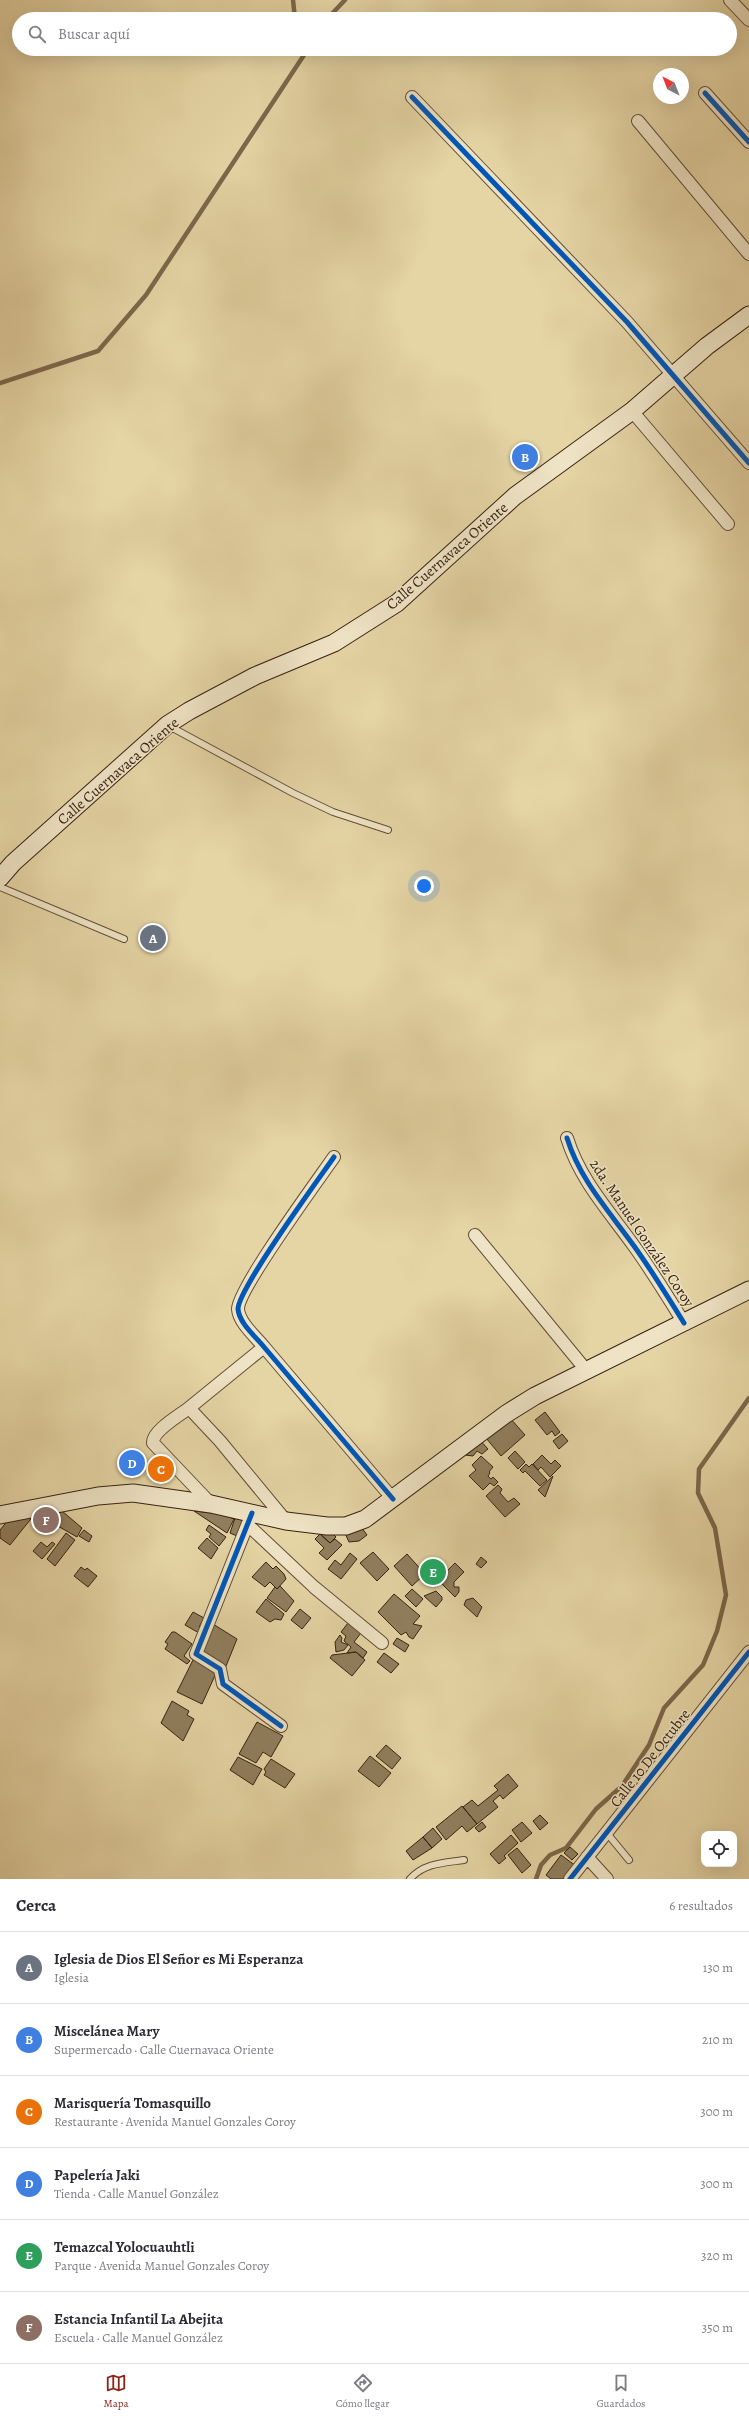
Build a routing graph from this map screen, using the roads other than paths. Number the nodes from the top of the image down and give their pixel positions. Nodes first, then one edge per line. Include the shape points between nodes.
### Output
1 (730, 0) edge
2 (749, 20) edge
3 (705, 93) dead end
4 (412, 97) dead end
5 (638, 121) dead end
6 (749, 142) edge
7 (749, 254) edge
8 (749, 315) edge
9 (674, 376) junction
10 (632, 411) junction
11 (749, 464) edge
12 (728, 524) dead end
13 (167, 725) junction
14 (388, 830) dead end
15 (0, 878) edge
16 (0, 887) edge
17 (124, 939) dead end
18 (567, 1138) dead end
19 (334, 1157) dead end
20 (475, 1235) dead end
21 (749, 1290) edge
22 (684, 1323) junction
23 (264, 1347) junction
24 (586, 1370) junction
25 (189, 1408) junction
26 (393, 1499) junction
27 (211, 1504) junction
28 (0, 1515) edge
29 (250, 1519) junction
30 (286, 1521) junction
31 (382, 1643) dead end
32 (749, 1652) edge
33 (281, 1726) dead end
34 (606, 1832) junction
35 (587, 1857) junction
36 (464, 1860) dead end
37 (629, 1860) dead end
38 (410, 1879) edge
39 (570, 1879) edge
40 (607, 1879) edge

1 - 2 street
3 - 6 street
4 - 9 street via 569,258
5 - 7 street
8 - 9 main road, Calle Cuernavaca Oriente via 707,346
9 - 10 main road, Calle Cuernavaca Oriente
9 - 11 street
10 - 12 street
10 - 13 main road, Calle Cuernavaca Oriente via 515,496 484,522 416,588 380,614 334,643 216,695
13 - 14 lane via 292,793 333,812
13 - 15 main road, Calle Cuernavaca Oriente via 13,863
16 - 17 lane
18 - 22 street, 2da. Manuel González Coroy via 573,1159 582,1176 634,1246
19 - 23 street via 276,1239 239,1304 240,1315
20 - 24 street
21 - 22 main road
22 - 24 main road
23 - 25 street
23 - 26 street
24 - 26 main road via 506,1414
25 - 27 street via 158,1431 153,1442
25 - 30 street via 220,1441
26 - 30 main road via 365,1519 346,1526
27 - 28 main road via 133,1493 98,1496
27 - 29 main road
29 - 30 main road
29 - 31 street via 314,1587
29 - 33 street via 196,1654 220,1669 223,1684
32 - 34 street, Calle 10 De Octubre
34 - 35 street, Calle 10 De Octubre
34 - 37 lane
35 - 39 street, Calle 10 De Octubre
35 - 40 street
36 - 38 lane via 428,1865

